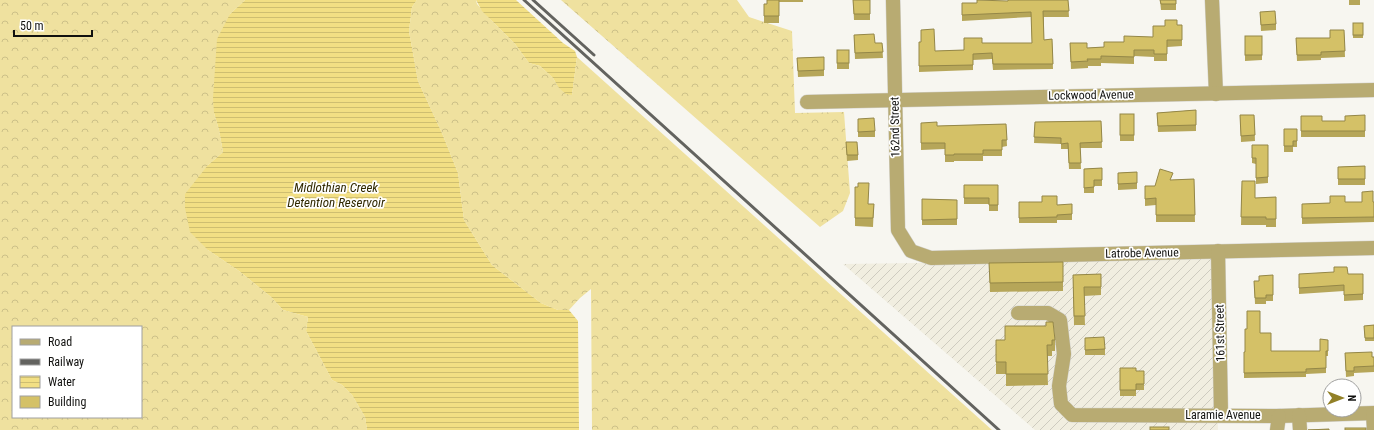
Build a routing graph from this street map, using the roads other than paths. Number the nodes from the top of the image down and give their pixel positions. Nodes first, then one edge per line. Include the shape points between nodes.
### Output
1 (893, 0) edge
2 (1212, 0) edge
3 (1374, 90) edge
4 (1216, 94) junction
5 (894, 100) junction
6 (807, 102) dead end
7 (1374, 248) edge
8 (911, 251) joint
9 (1218, 251) junction
10 (1018, 313) dead end
11 (1374, 414) edge
12 (1221, 415) junction
13 (1280, 416) junction
14 (1299, 416) junction
15 (1277, 430) edge
16 (1300, 430) edge
17 (1374, 430) edge

1 - 5 street, 162nd Street
2 - 4 street
3 - 4 street, Lockwood Avenue
4 - 5 street, Lockwood Avenue
5 - 6 street, Lockwood Avenue
5 - 8 street, 162nd Street via 898,230
7 - 9 street, Latrobe Avenue
8 - 9 street, Latrobe Avenue via 931,258
9 - 12 street, 161st Street
10 - 12 street, Laramie Avenue via 1048,313 1060,320 1064,354 1059,386 1061,404 1072,415
11 - 14 street, Laramie Avenue
11 - 17 street
12 - 13 street, Laramie Avenue
13 - 14 street, Laramie Avenue
13 - 15 street
14 - 16 street

